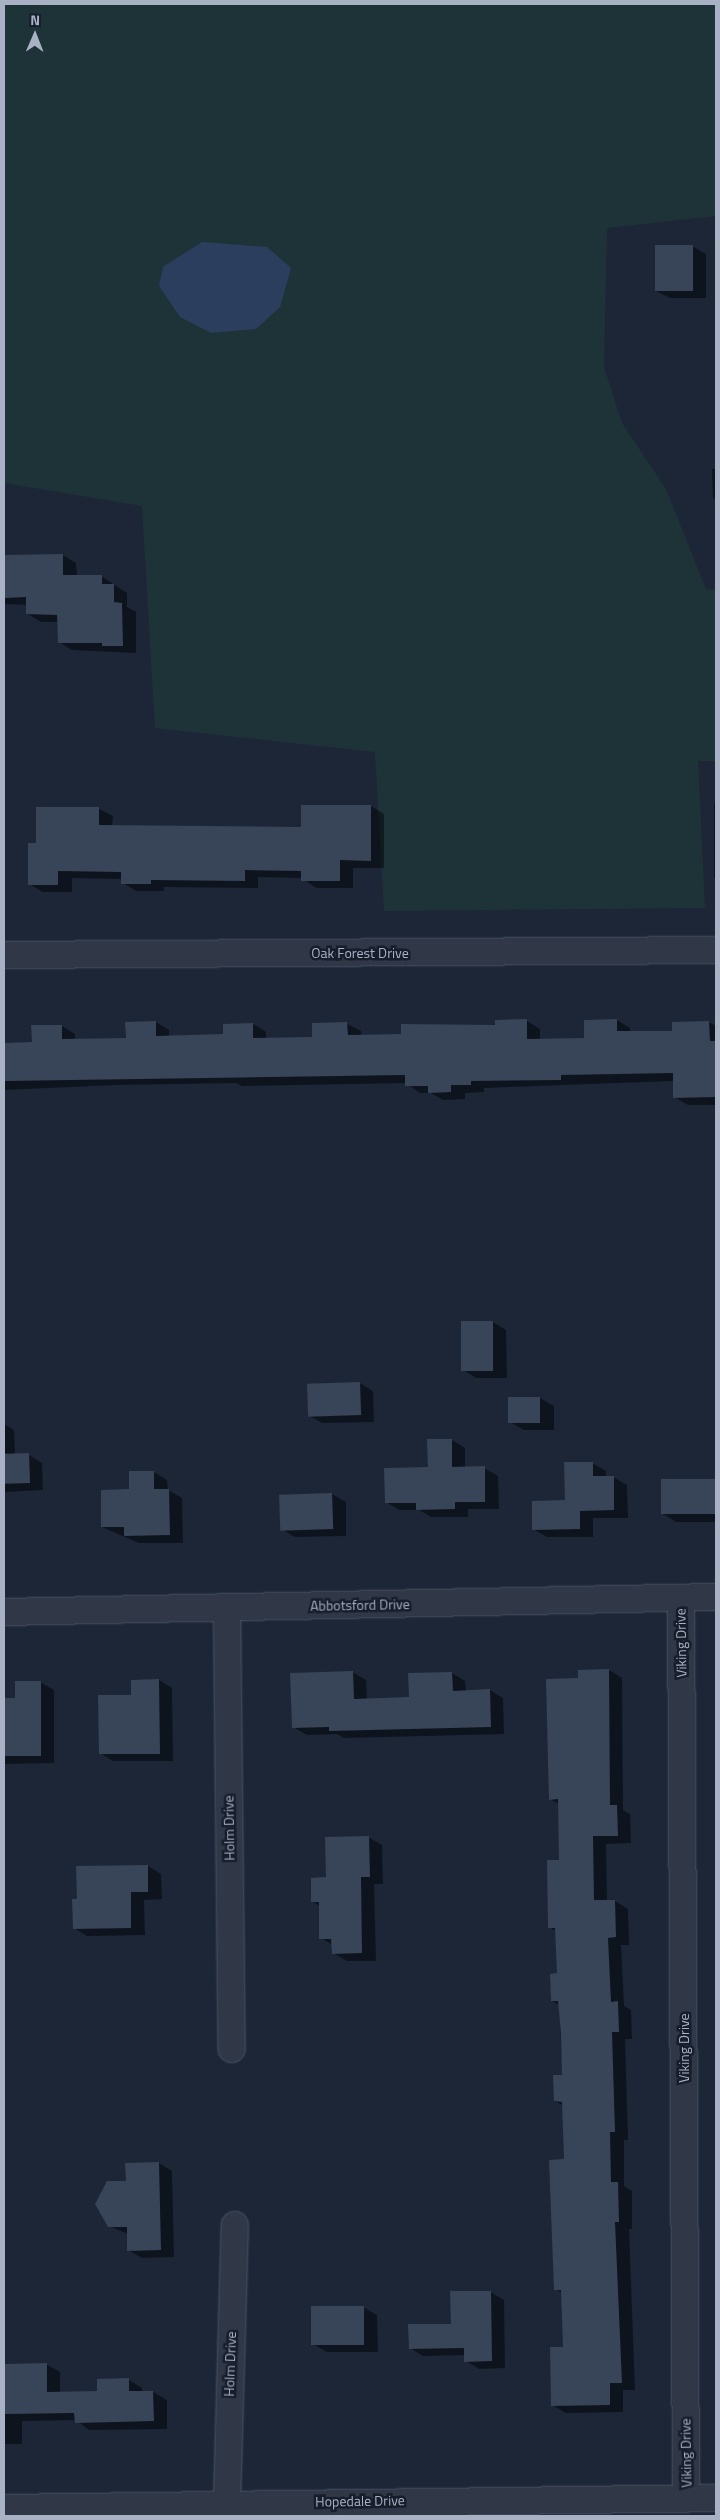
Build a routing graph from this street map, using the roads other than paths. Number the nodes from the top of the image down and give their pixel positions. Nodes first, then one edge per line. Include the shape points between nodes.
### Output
1 (716, 950) edge
2 (4, 955) edge
3 (716, 1597) edge
4 (681, 1598) junction
5 (227, 1608) junction
6 (4, 1612) edge
7 (232, 2049) dead end
8 (235, 2225) dead end
9 (716, 2498) edge
10 (686, 2499) junction
11 (227, 2504) junction
12 (4, 2508) edge
13 (411, 2508) edge

1 - 2 street, Oak Forest Drive
3 - 4 street, Abbotsford Drive
4 - 5 street, Abbotsford Drive
4 - 10 street, Viking Drive
5 - 6 street, Abbotsford Drive
5 - 7 street, Holm Drive
8 - 11 street, Holm Drive
9 - 10 street, Hopedale Drive
10 - 13 street, Hopedale Drive
11 - 12 street, Hopedale Drive
11 - 13 street, Hopedale Drive

